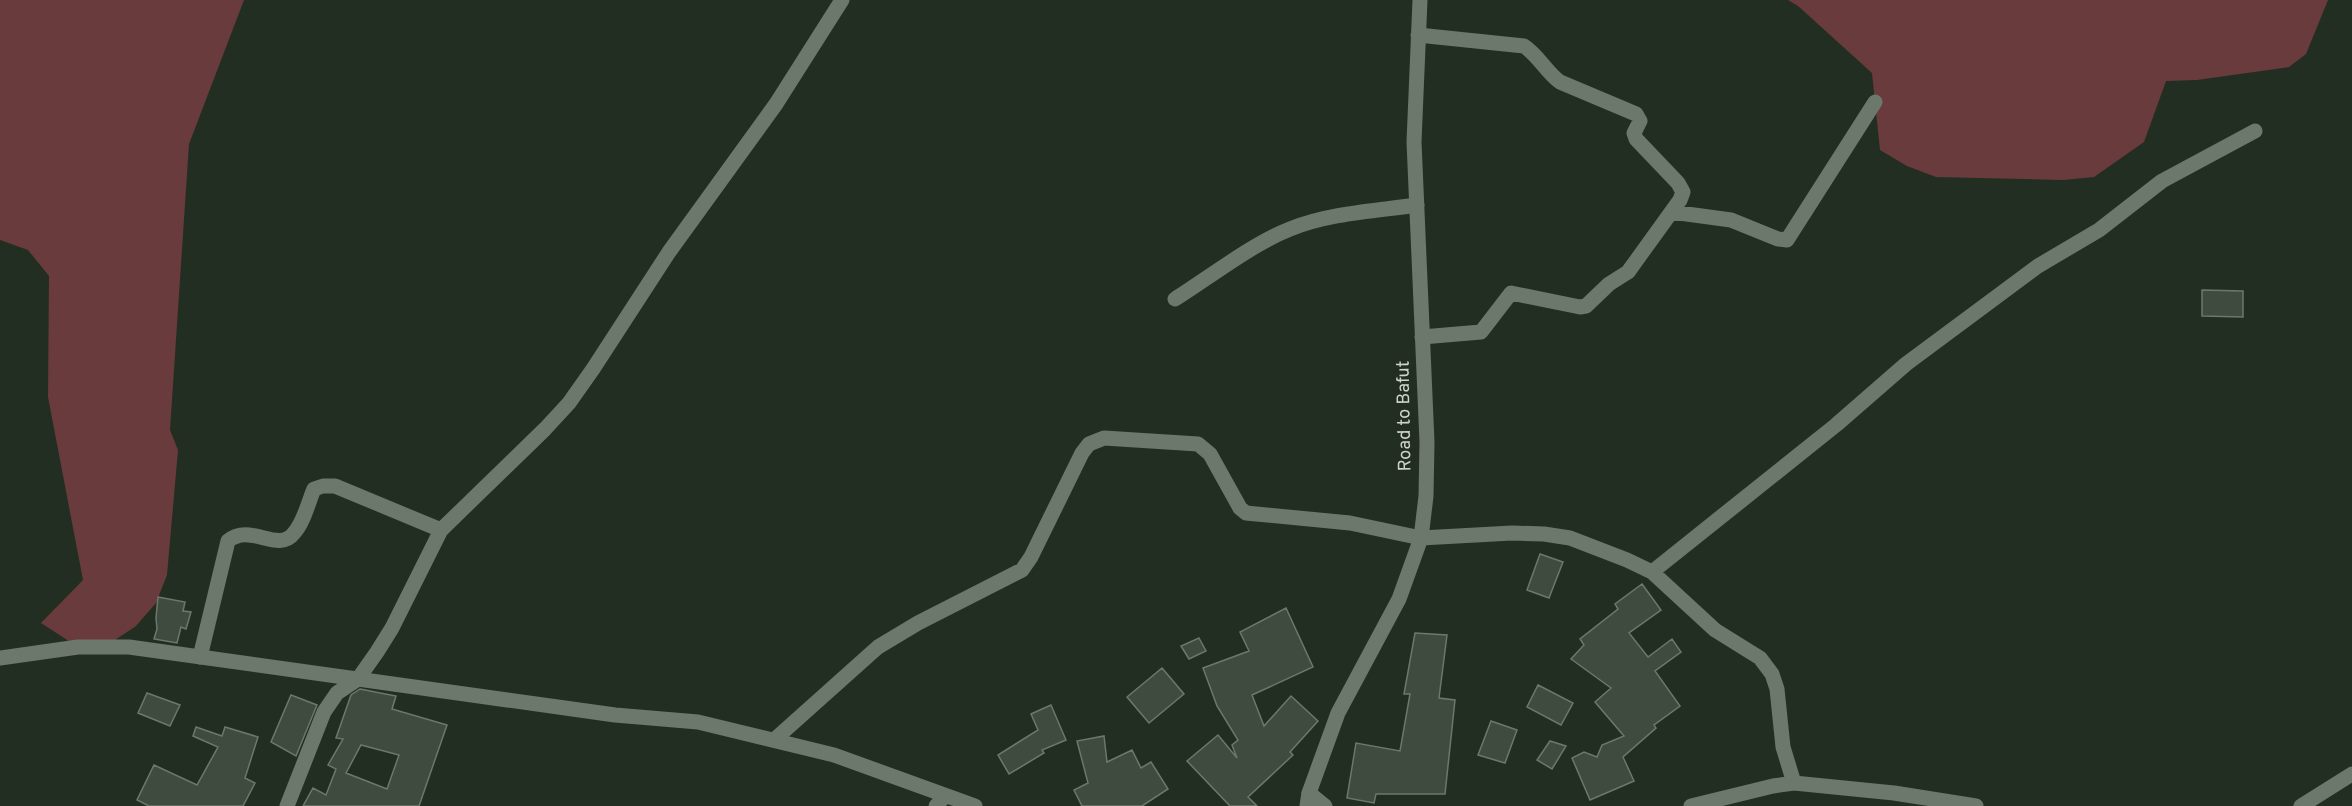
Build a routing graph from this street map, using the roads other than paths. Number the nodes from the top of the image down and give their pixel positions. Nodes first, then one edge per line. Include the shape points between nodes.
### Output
1 (842, 0) edge
2 (1420, 0) edge
3 (1418, 35) junction
4 (1875, 102) dead end
5 (2255, 131) dead end
6 (1417, 205) junction
7 (1671, 212) junction
8 (1175, 299) dead end
9 (1422, 337) junction
10 (441, 530) junction
11 (1421, 538) junction
12 (1652, 572) junction
13 (0, 648) edge
14 (200, 657) junction
15 (0, 658) edge
16 (358, 679) junction
17 (774, 740) junction
18 (2352, 774) edge
19 (1794, 783) junction
20 (1308, 799) edge
21 (941, 801) edge
22 (287, 806) edge
23 (975, 806) edge
24 (1325, 806) edge
25 (1691, 806) edge
26 (1976, 806) edge
27 (2301, 806) edge

1 - 10 street via 776,104 675,243 569,403
2 - 3 street, Road to Bafut
3 - 6 street, Road to Bafut via 1414,142
3 - 7 street via 1524,46 1560,82 1636,114 1640,122 1634,133 1636,139 1683,192
4 - 7 street via 1787,240 1731,220
5 - 12 street via 2162,181 2099,230 2038,266 1906,364
6 - 8 street via 1317,220 1288,230
6 - 9 street, Road to Bafut
7 - 9 street via 1628,272 1586,306 1511,293 1481,332
9 - 11 street, Road to Bafut via 1427,442
10 - 14 street via 335,486 314,489 296,532 289,539 277,541 246,534 235,535 228,542
10 - 16 street via 392,628
11 - 12 street via 1544,534 1570,538
11 - 17 street via 1350,523 1246,513 1210,454 1198,444 1104,438 1089,444 1082,453 1022,570 878,647
11 - 20 street, Road to Bafut via 1399,599 1338,713
12 - 19 street via 1715,630 1760,658 1772,674 1783,747
13 - 15 street
14 - 15 street via 106,646
14 - 16 street
16 - 17 street via 615,715 698,722
16 - 22 street via 337,693 324,712
17 - 21 street via 834,755
18 - 27 street
19 - 25 street
19 - 26 street
20 - 24 street
21 - 23 street

